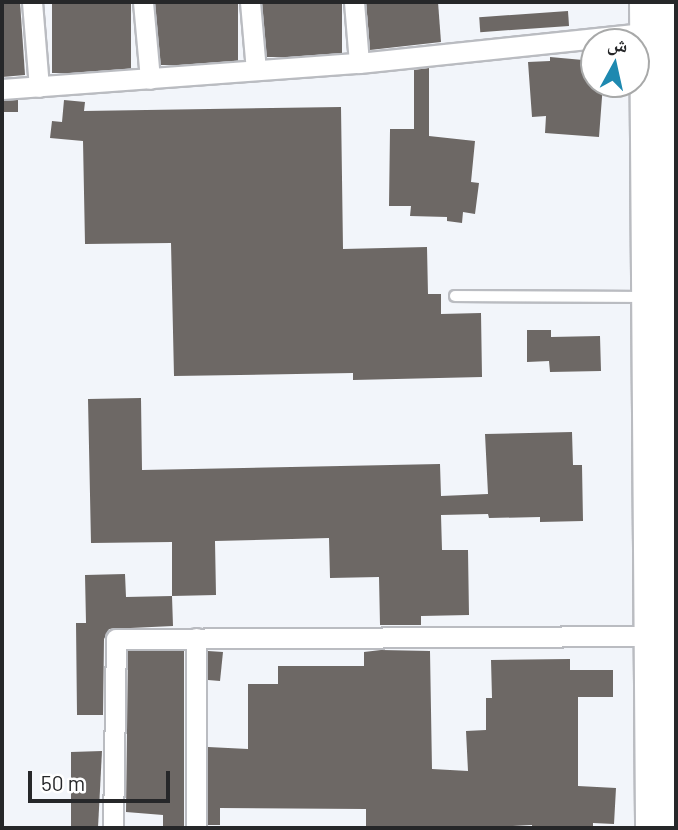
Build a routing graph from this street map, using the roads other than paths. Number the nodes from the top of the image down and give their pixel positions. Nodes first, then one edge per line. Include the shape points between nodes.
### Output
1 (32, 2) edge
2 (143, 2) edge
3 (250, 2) edge
4 (354, 2) edge
5 (645, 2) edge
6 (669, 2) edge
7 (646, 28) edge
8 (580, 40) edge
9 (359, 63) junction
10 (256, 70) junction
11 (150, 79) junction
12 (39, 87) junction
13 (2, 89) edge
14 (646, 98) edge
15 (673, 147) edge
16 (455, 296) dead end
17 (647, 297) junction
18 (665, 426) edge
19 (650, 636) junction
20 (196, 638) junction
21 (113, 828) edge
22 (197, 828) edge
23 (651, 828) edge
24 (674, 828) edge

1 - 12 street
2 - 11 street
3 - 10 street
4 - 9 street
5 - 7 main road
6 - 15 main road
8 - 9 street
9 - 10 street
10 - 11 street
11 - 12 street
12 - 13 street
14 - 17 main road
15 - 18 main road
16 - 17 lane
17 - 18 main road
18 - 19 main road
18 - 24 main road
19 - 20 street
19 - 23 main road
20 - 21 street via 116,639
20 - 22 street

